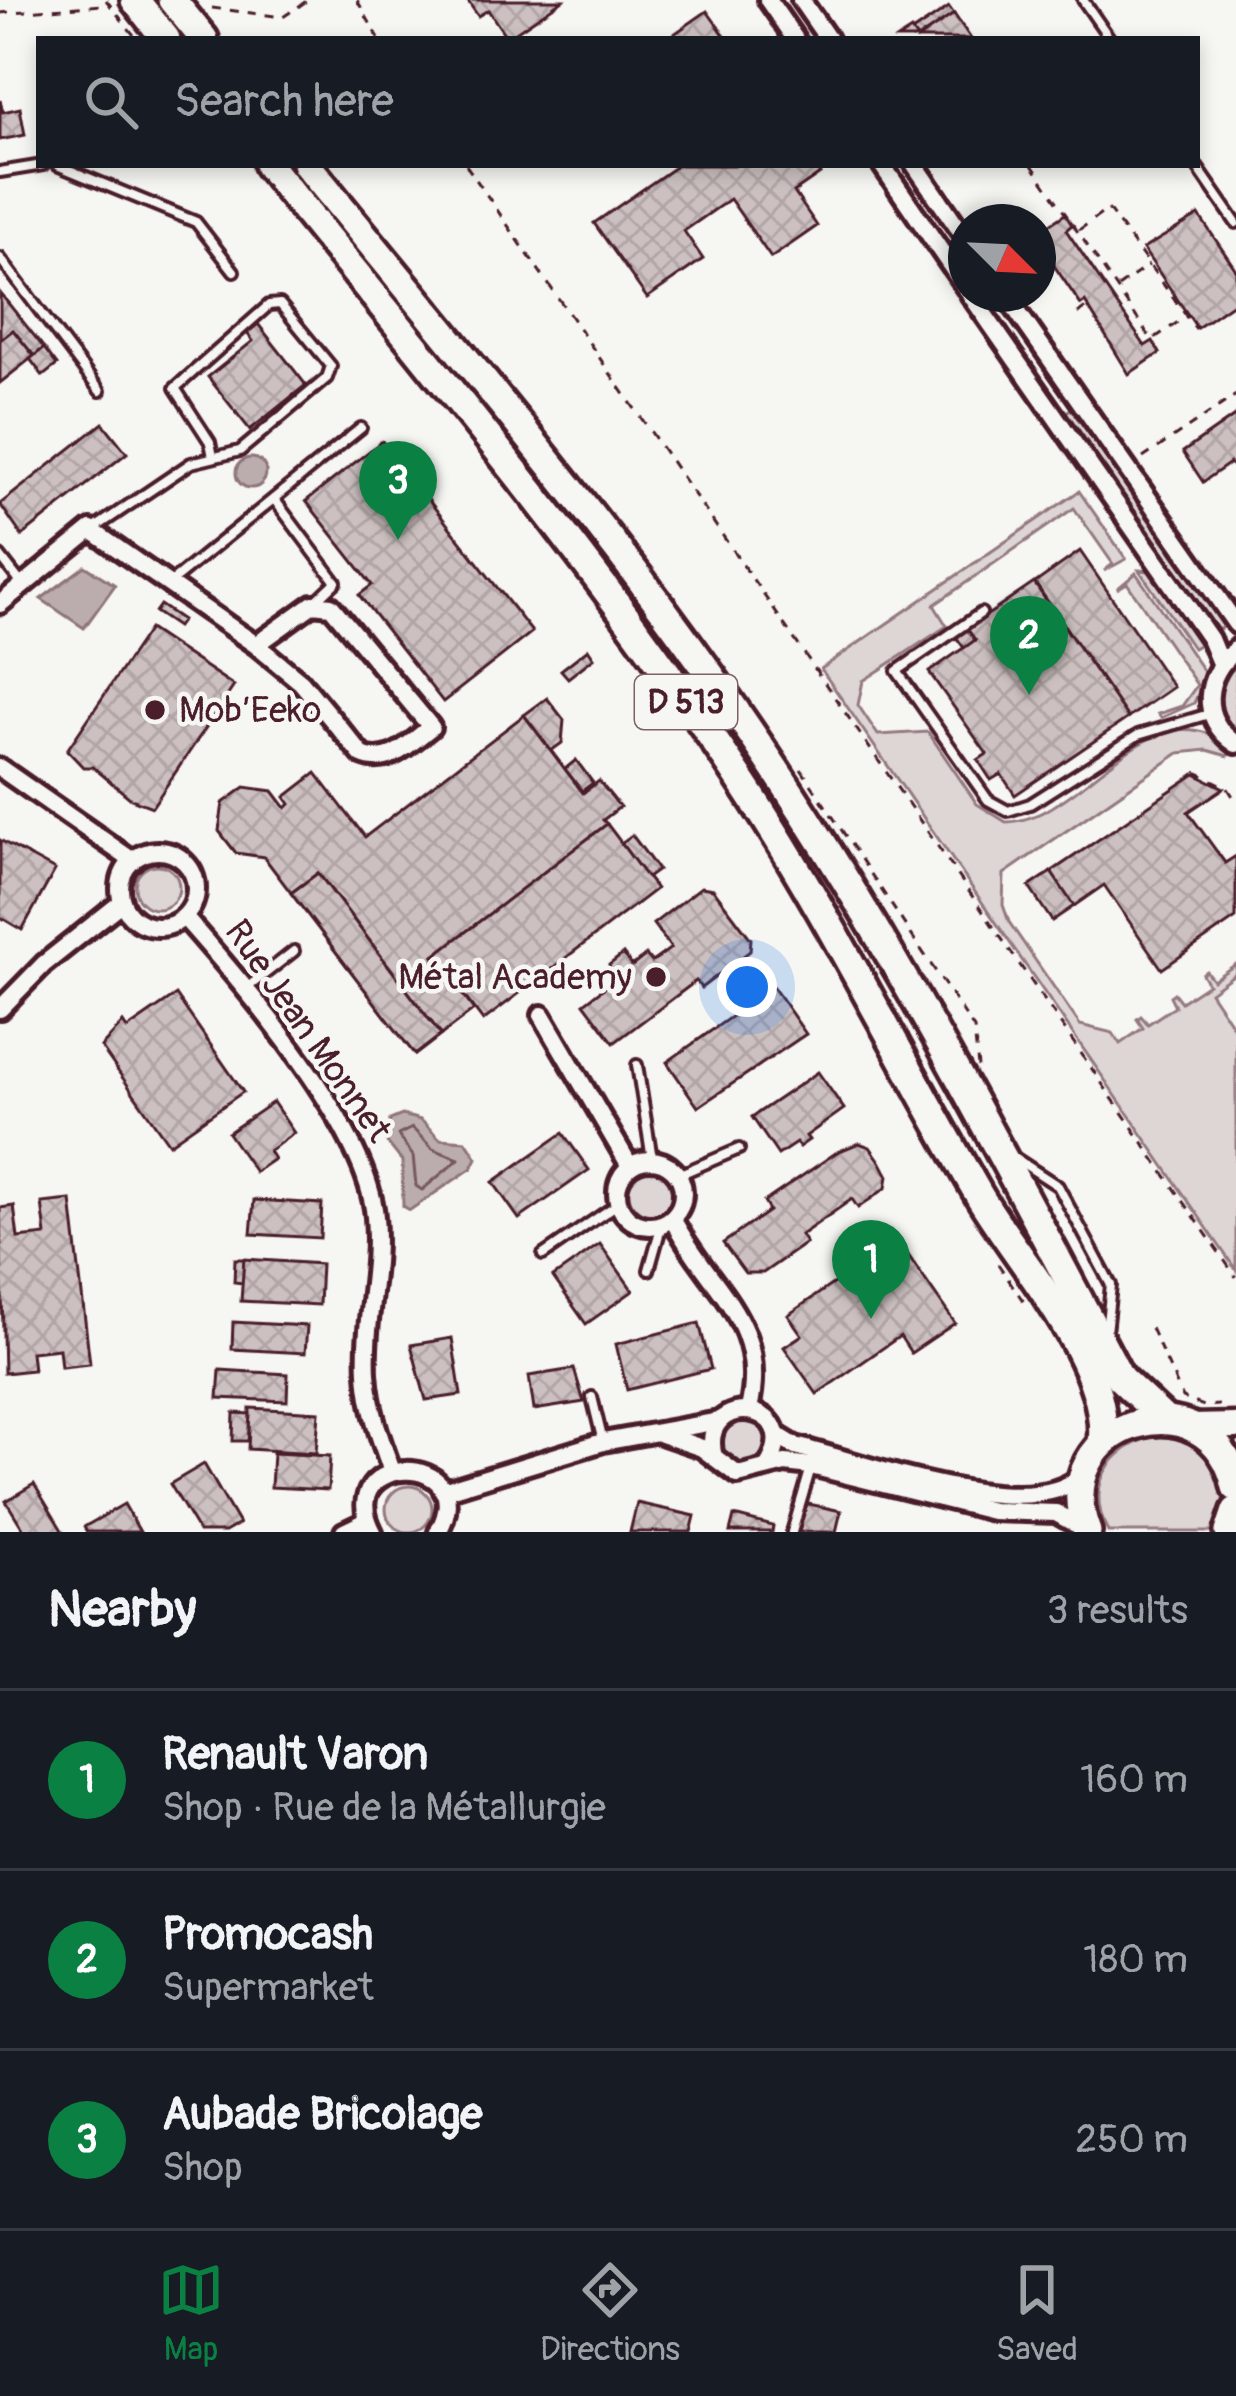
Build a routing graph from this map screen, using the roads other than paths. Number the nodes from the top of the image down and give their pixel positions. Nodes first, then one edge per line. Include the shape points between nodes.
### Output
1 (135, 0) edge
2 (172, 0) edge
3 (768, 0) edge
4 (801, 0) edge
5 (1083, 0) edge
6 (164, 36) edge
7 (202, 36) edge
8 (793, 36) edge
9 (826, 36) edge
10 (1108, 36) edge
11 (36, 166) edge
12 (64, 168) edge
13 (270, 168) edge
14 (309, 168) edge
15 (884, 168) edge
16 (915, 168) edge
17 (917, 168) edge
18 (1198, 168) edge
19 (0, 172) edge
20 (896, 185) junction
21 (948, 212) edge
22 (1236, 223) edge
23 (0, 258) edge
24 (948, 262) edge
25 (234, 271) dead end
26 (983, 312) edge
27 (1018, 312) edge
28 (100, 391) dead end
29 (361, 428) dead end
30 (213, 457) junction
31 (274, 499) junction
32 (92, 530) junction
33 (0, 556) edge
34 (22, 583) junction
35 (169, 584) junction
36 (0, 604) edge
37 (314, 604) junction
38 (981, 613) dead end
39 (1236, 624) edge
40 (256, 645) junction
41 (1236, 649) edge
42 (1220, 663) junction
43 (1211, 713) junction
44 (1236, 744) edge
45 (0, 768) edge
46 (133, 861) junction
47 (122, 902) junction
48 (184, 917) junction
49 (294, 951) dead end
50 (244, 990) junction
51 (0, 1009) edge
52 (542, 1015) dead end
53 (637, 1065) dead end
54 (739, 1149) dead end
55 (652, 1159) junction
56 (630, 1166) junction
57 (679, 1174) junction
58 (619, 1204) junction
59 (667, 1221) junction
60 (543, 1256) dead end
61 (649, 1270) dead end
62 (592, 1397) dead end
63 (749, 1409) junction
64 (718, 1421) junction
65 (1179, 1423) junction
66 (1236, 1426) edge
67 (661, 1434) junction
68 (777, 1435) junction
69 (603, 1442) junction
70 (1102, 1443) junction
71 (714, 1457) junction
72 (815, 1459) junction
73 (766, 1467) junction
74 (392, 1471) junction
75 (1084, 1473) junction
76 (1235, 1475) edge
77 (442, 1491) junction
78 (1236, 1511) edge
79 (370, 1527) edge
80 (1086, 1531) edge
81 (344, 1532) edge
82 (438, 1532) edge
83 (792, 1532) edge
84 (1229, 1532) edge

1 - 6 main road
2 - 7 main road
3 - 8 street
4 - 9 street
5 - 10 lane
11 - 19 lane
12 - 25 lane via 196,222
13 - 70 main road, D 513 via 601,586 745,786 842,942 986,1207 1059,1318 1096,1391
14 - 65 main road, D 513 via 683,636 858,899 1104,1347 1138,1399
15 - 20 street
16 - 20 street
17 - 21 street
18 - 22 lane
20 - 24 street
23 - 28 lane
26 - 42 street
27 - 39 street
29 - 31 lane
30 - 30 lane via 240,451 327,378 331,366 280,304 268,305 175,388
30 - 32 lane via 191,463
31 - 35 lane
31 - 37 lane via 336,582
32 - 34 street
32 - 35 street
33 - 34 lane
34 - 36 street
35 - 40 street
37 - 40 street
37 - 40 street via 344,614 431,727 393,755 362,755 301,682
38 - 43 lane via 897,671 988,800 1008,811 1138,735
41 - 42 street
42 - 43 street via 1211,679
43 - 44 street
45 - 46 street
46 - 47 street
46 - 48 street via 160,850 187,863 197,890
47 - 48 street via 142,924
47 - 51 street
48 - 50 street, Rue Jean Monnet
49 - 50 lane
50 - 74 street, Rue Jean Monnet via 366,1172 376,1255 367,1373
52 - 56 street
53 - 55 lane
54 - 57 lane
55 - 56 street
55 - 57 street
56 - 58 street
57 - 59 street via 684,1193
58 - 59 street via 632,1220
58 - 60 lane
59 - 61 lane
59 - 63 street via 747,1330 756,1372
62 - 69 lane
63 - 64 street
63 - 68 street
64 - 67 street
64 - 71 street
65 - 66 main road
65 - 70 main road via 1131,1424
65 - 76 main road via 1217,1446
67 - 69 street
67 - 71 street
68 - 72 street
68 - 73 street
69 - 77 street
70 - 75 main road
71 - 73 street via 738,1475
72 - 73 street
72 - 75 street via 1009,1497 1054,1493
72 - 80 street via 992,1511 1056,1513
72 - 83 lane
74 - 77 street via 416,1470
74 - 79 street via 370,1491
75 - 80 main road
77 - 82 street via 446,1519
78 - 84 main road
79 - 81 street

